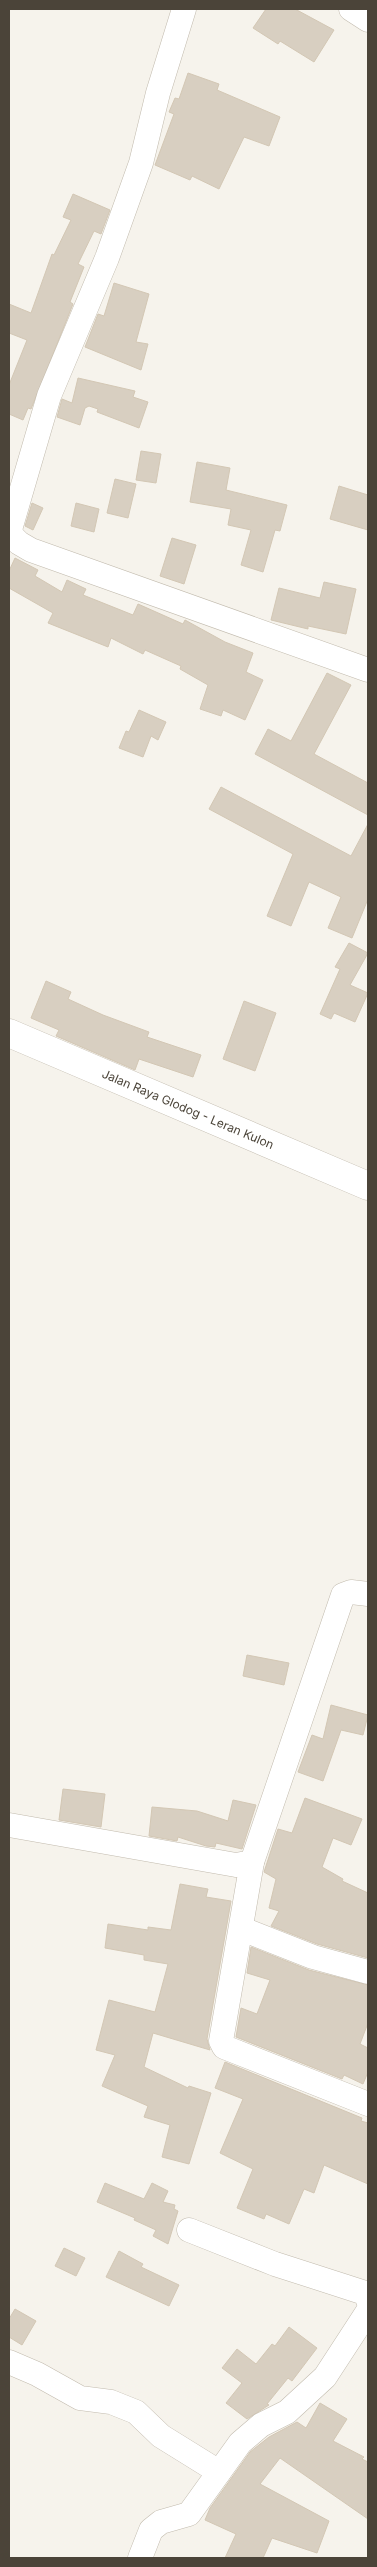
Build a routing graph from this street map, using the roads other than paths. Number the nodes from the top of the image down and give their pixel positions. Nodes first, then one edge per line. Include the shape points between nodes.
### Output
1 (184, 9) edge
2 (351, 9) edge
3 (368, 20) edge
4 (9, 533) edge
5 (368, 670) edge
6 (9, 1033) edge
7 (368, 1186) edge
8 (368, 1594) edge
9 (9, 1825) edge
10 (252, 1862) junction
11 (242, 1929) junction
12 (368, 1972) edge
13 (368, 2104) edge
14 (189, 2230) dead end
15 (368, 2300) edge
16 (368, 2311) edge
17 (9, 2362) edge
18 (219, 2472) junction
19 (140, 2558) edge

1 - 4 street via 162,76 141,162 107,258 48,396
2 - 3 street
4 - 5 street via 31,550
6 - 7 street, Jalan Raya Glodog - Leran Kulon
8 - 10 street via 351,1592 343,1595
9 - 10 street via 236,1866
10 - 11 street
11 - 12 street via 313,1957
11 - 13 street via 221,2034 224,2047
14 - 15 street via 275,2264 365,2293
16 - 18 street via 325,2378 287,2412 261,2425 240,2443
17 - 18 street via 80,2398 111,2402 136,2412 161,2436
18 - 19 street via 189,2514 161,2522 151,2530 144,2540

